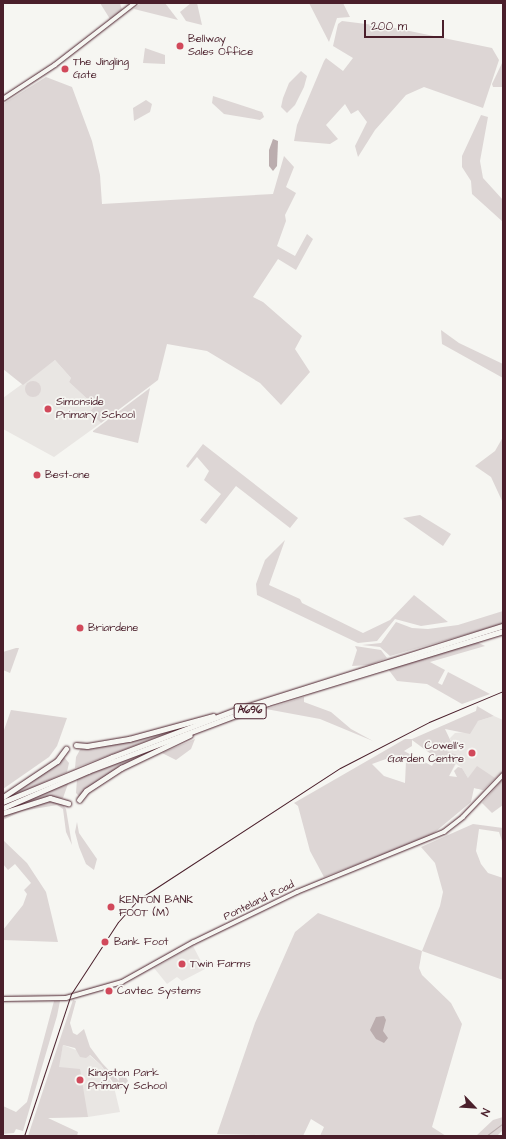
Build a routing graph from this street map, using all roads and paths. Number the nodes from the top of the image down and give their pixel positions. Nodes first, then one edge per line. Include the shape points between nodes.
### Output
1 (135, 3) edge
2 (3, 99) edge
3 (503, 626) edge
4 (503, 631) edge
5 (236, 710) junction
6 (234, 716) junction
7 (76, 745) dead end
8 (66, 749) dead end
9 (503, 775) edge
10 (3, 797) edge
11 (78, 800) dead end
12 (3, 802) edge
13 (68, 803) dead end
14 (3, 808) edge
15 (3, 813) edge
16 (3, 999) edge

1 - 2 main road via 55,65
3 - 5 highway, A696
4 - 6 highway, A696 via 340,680
5 - 7 highway, A696 via 129,739 87,746
5 - 12 highway, A696 via 112,756
6 - 11 highway, A696 via 138,758 90,788
6 - 14 highway, A696 via 88,771
8 - 10 highway via 57,761
9 - 16 main road, Ponteland Road via 463,817 444,832 297,892 194,942 122,982 66,998
13 - 15 highway via 50,798

